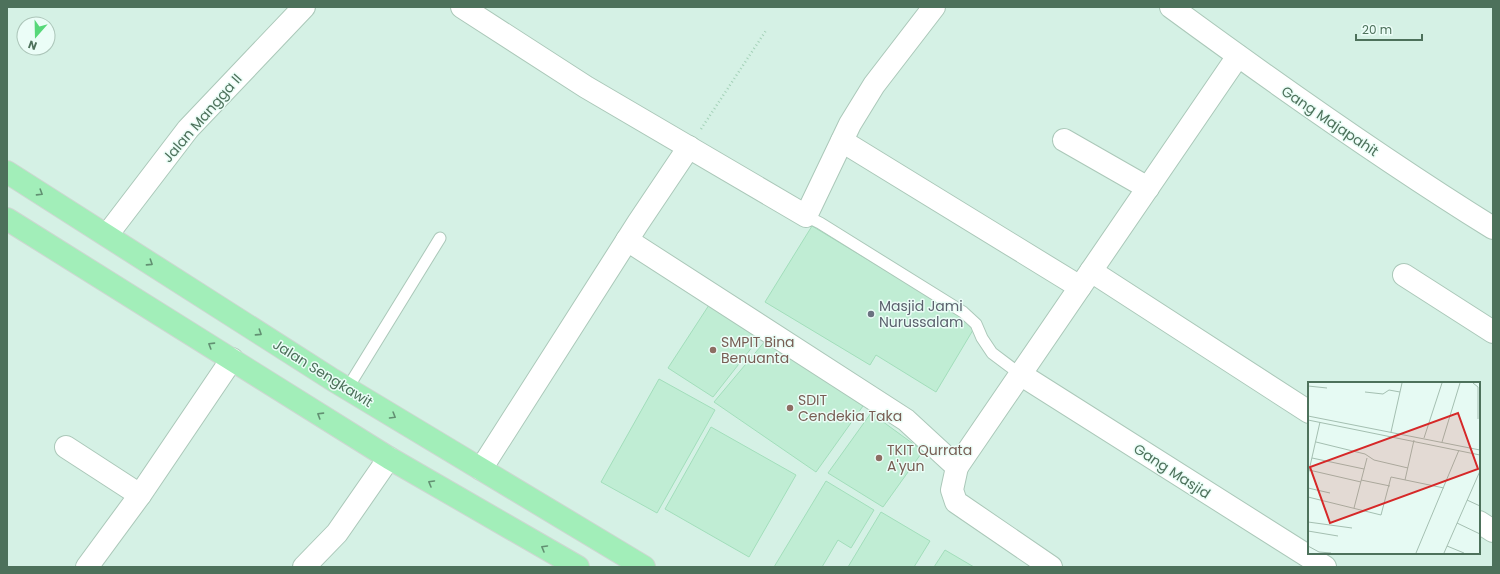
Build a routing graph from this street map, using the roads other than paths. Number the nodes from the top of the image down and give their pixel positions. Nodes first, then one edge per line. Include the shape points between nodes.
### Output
1 (304, 7) edge
2 (462, 7) edge
3 (934, 7) edge
4 (1171, 7) edge
5 (1238, 56) junction
6 (1064, 140) dead end
7 (842, 141) junction
8 (689, 147) junction
9 (7, 172) edge
10 (1148, 188) junction
11 (806, 216) junction
12 (7, 219) edge
13 (1493, 228) edge
14 (107, 235) junction
15 (440, 238) dead end
16 (627, 240) junction
17 (1404, 275) dead end
18 (1085, 279) junction
19 (1493, 332) edge
20 (232, 359) junction
21 (1020, 374) junction
22 (347, 389) junction
23 (1308, 411) edge
24 (66, 448) dead end
25 (389, 458) junction
26 (957, 467) junction
27 (481, 469) junction
28 (140, 495) junction
29 (1480, 523) edge
30 (1493, 531) edge
31 (87, 567) edge
32 (304, 567) edge
33 (578, 567) edge
34 (644, 567) edge
35 (1052, 567) edge
36 (1325, 567) edge

1 - 14 street, Jalan Mangga II via 188,129
2 - 8 street via 586,87
3 - 7 street via 874,85
4 - 5 street, Gang Majapahit
5 - 10 street
5 - 13 street, Gang Majapahit via 1438,194
6 - 10 street
7 - 11 street
7 - 18 street
8 - 11 street
8 - 16 street
9 -> 14 highway, Jalan Sengkawit
10 - 18 street
11 - 21 lane via 963,312 976,324 992,353
20 -> 12 highway
14 -> 22 highway, Jalan Sengkawit
15 - 22 lane
16 - 26 street via 906,420
16 - 27 street
17 - 19 street
18 - 21 street
18 - 23 street
25 -> 20 highway
20 - 28 street
21 - 26 street
21 - 36 street, Gang Masjid
22 -> 27 highway, Jalan Sengkawit
24 - 28 street
25 - 32 street via 337,533
33 -> 25 highway
26 - 35 street via 952,490 956,502
27 - 34 highway, Jalan Sengkawit
28 - 31 street
29 - 30 street

